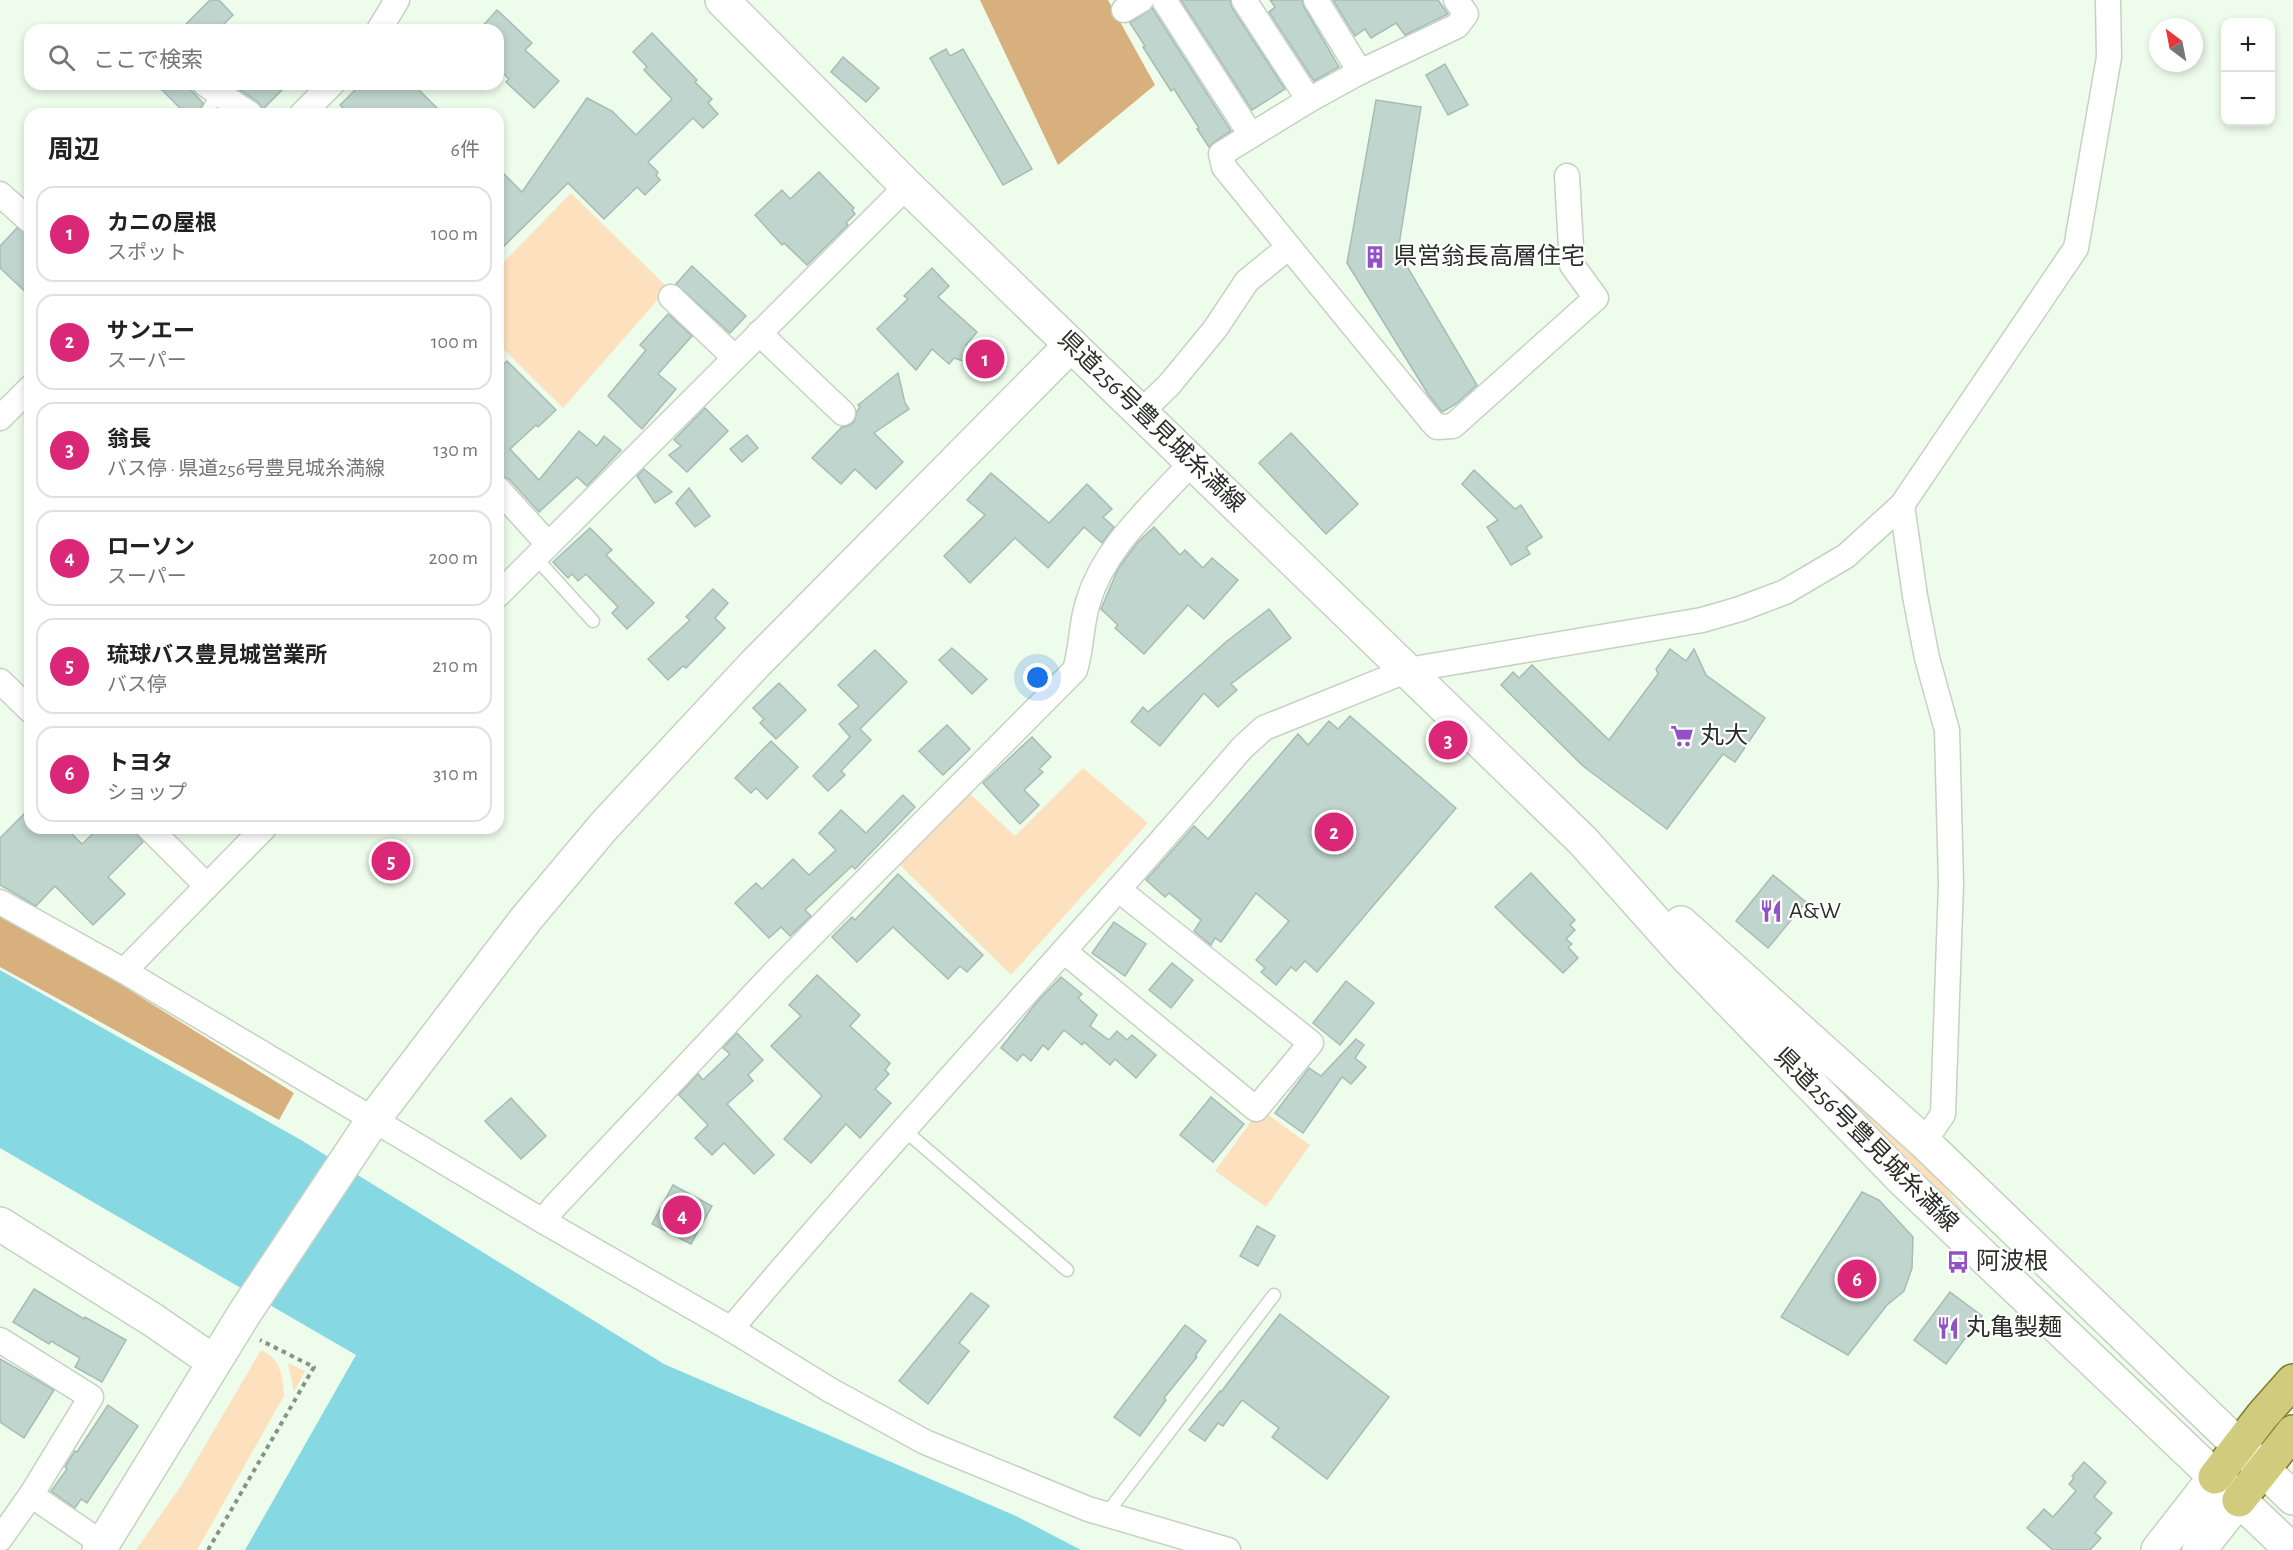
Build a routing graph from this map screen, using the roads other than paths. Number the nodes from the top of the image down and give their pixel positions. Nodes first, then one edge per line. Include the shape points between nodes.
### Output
1 (397, 0) edge
2 (1164, 0) edge
3 (1244, 0) edge
4 (1316, 0) edge
5 (1456, 0) edge
6 (2108, 0) edge
7 (729, 2) edge
8 (383, 24) edge
9 (1360, 72) junction
10 (212, 90) edge
11 (215, 90) edge
12 (326, 90) edge
13 (1309, 100) junction
14 (207, 108) edge
15 (241, 108) edge
16 (308, 108) edge
17 (1251, 135) junction
18 (1567, 176) dead end
19 (907, 186) junction
20 (0, 194) edge
21 (24, 216) edge
22 (1289, 247) junction
23 (671, 297) dead end
24 (759, 333) junction
25 (1071, 345) junction
26 (734, 357) junction
27 (24, 394) edge
28 (1141, 412) junction
29 (843, 413) dead end
30 (0, 418) edge
31 (1192, 462) junction
32 (504, 498) edge
33 (1902, 506) junction
34 (541, 550) junction
35 (504, 589) edge
36 (593, 621) dead end
37 (1408, 670) junction
38 (0, 681) edge
39 (24, 704) edge
40 (155, 834) edge
41 (258, 834) edge
42 (1583, 841) junction
43 (206, 885) junction
44 (1119, 890) junction
45 (0, 902) edge
46 (1065, 951) junction
47 (124, 971) junction
48 (373, 1120) junction
49 (903, 1129) junction
50 (1924, 1143) junction
51 (543, 1221) junction
52 (0, 1224) edge
53 (1066, 1270) dead end
54 (1274, 1295) dead end
55 (730, 1329) junction
56 (0, 1340) edge
57 (214, 1362) junction
58 (2293, 1381) edge
59 (2293, 1432) edge
60 (2240, 1445) junction
61 (2264, 1468) junction
62 (2215, 1478) junction
63 (32, 1495) junction
64 (2293, 1498) edge
65 (2239, 1500) junction
66 (1107, 1513) junction
67 (0, 1539) edge
68 (101, 1547) edge
69 (1228, 1550) edge
70 (2158, 1550) edge
71 (2199, 1550) edge
72 (2292, 1550) edge

1 - 8 street
2 - 17 street
3 - 13 street
4 - 9 street
5 - 9 street via 1466,14 1457,26
6 - 33 street via 2109,57 2076,248
7 - 19 main road, 県道256号豊見城糸満線
9 - 13 street
10 - 14 lane
11 - 15 street
12 - 16 street
13 - 17 street
17 - 22 street via 1221,154 1224,167
18 - 22 street via 1572,265 1596,298 1453,426 1437,427 1432,422
19 - 24 street
19 - 25 main road, 県道256号豊見城糸満線
20 - 21 street
22 - 28 street via 1247,281 1215,329
23 - 26 street
24 - 26 street
24 - 29 street
25 - 28 main road, 県道256号豊見城糸満線
25 - 48 main road via 755,664 604,826 526,920
26 - 34 street
27 - 30 street
28 - 31 main road, 県道256号豊見城糸満線
31 - 37 main road, 県道256号豊見城糸満線
31 - 51 street via 1113,550 1097,577 1087,604 1075,670 776,971
32 - 34 street
33 - 37 street via 1846,556 1785,592 1740,609 1654,629
33 - 50 street via 1915,596 1947,730 1951,884 1943,1114
34 - 35 street
34 - 36 lane
37 - 42 main road, 県道256号豊見城糸満線
37 - 44 street via 1264,728 1242,748
38 - 39 street
40 - 43 street
41 - 43 street
42 - 50 main road, 県道256号豊見城糸満線 via 1701,940
42 - 62 main road, 県道256号豊見城糸満線 via 1684,954 1903,1180
43 - 47 street
44 - 46 street
44 - 46 street via 1311,1043 1256,1109
45 - 47 street
46 - 49 street
47 - 48 street
48 - 51 street
48 - 57 main road
49 - 53 lane
49 - 55 street
50 - 60 main road, 県道256号豊見城糸満線
51 - 55 street
52 - 57 main road
54 - 66 lane
55 - 66 street via 925,1442 1088,1509
56 - 63 street via 92,1397
57 - 68 main road
58 - 60 main road
59 - 61 main road
60 - 61 main road, 県道256号豊見城糸満線
60 - 62 main road
61 - 64 main road, 県道256号豊見城糸満線
61 - 65 main road
62 - 65 main road, 県道256号豊見城糸満線
62 - 70 main road
63 - 67 street
63 - 68 street
65 - 71 main road
65 - 72 main road, 県道256号豊見城糸満線
66 - 69 street

